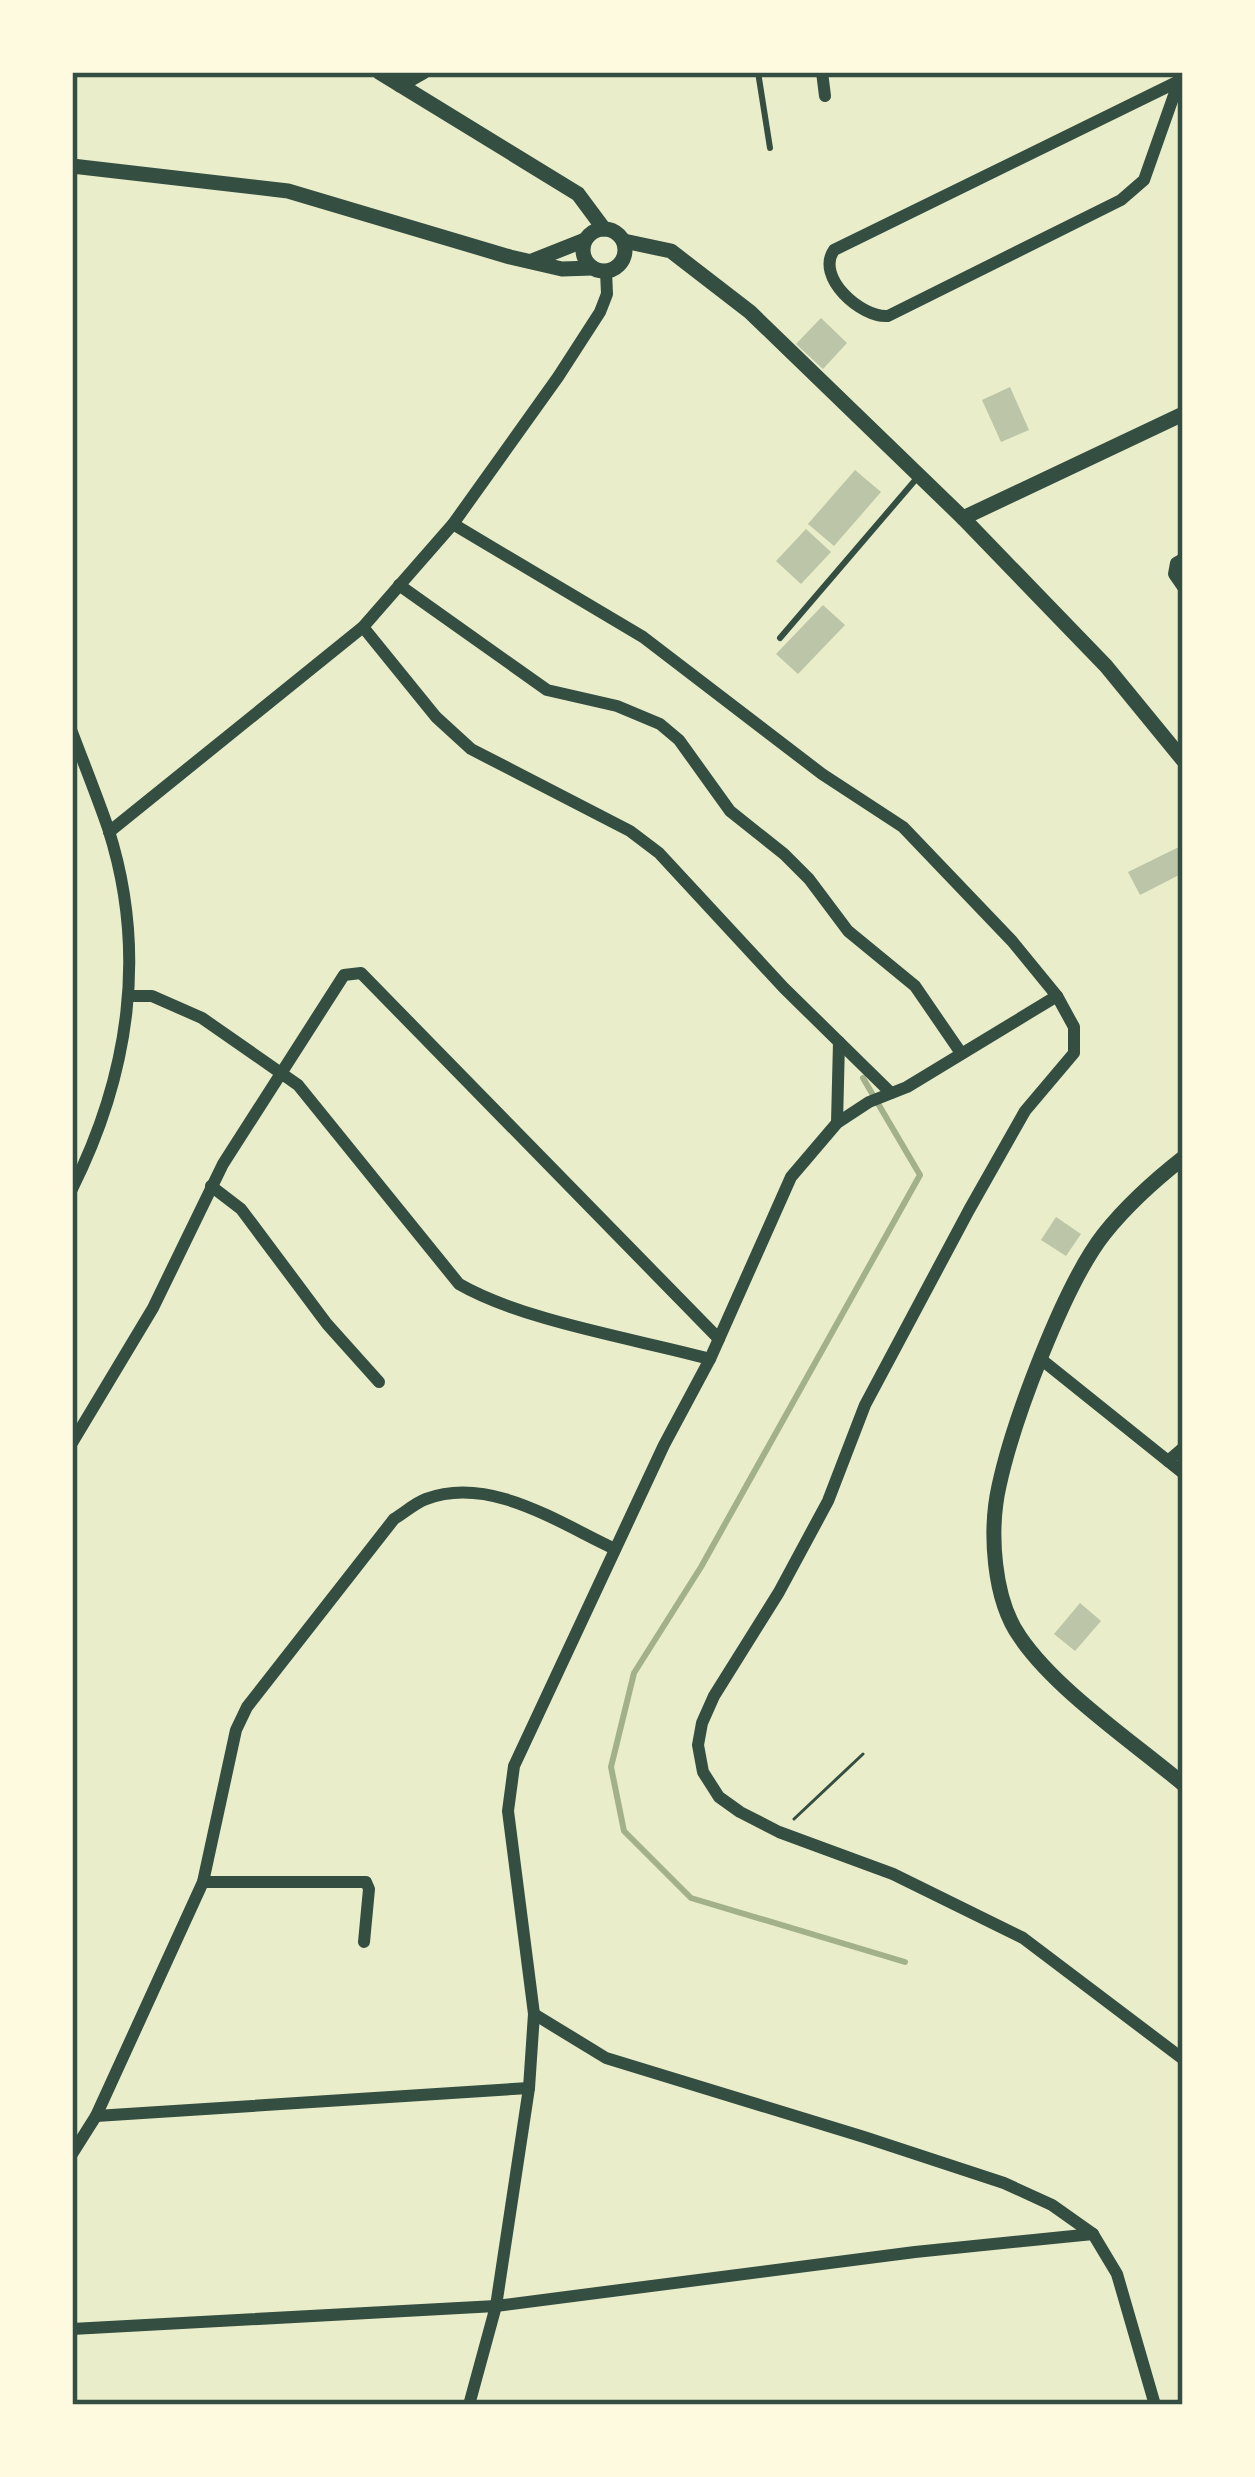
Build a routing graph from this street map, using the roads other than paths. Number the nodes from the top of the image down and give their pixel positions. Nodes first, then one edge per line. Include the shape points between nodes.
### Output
1 (379, 72) edge
2 (424, 72) edge
3 (758, 72) edge
4 (822, 72) edge
5 (1181, 80) edge
6 (400, 86) junction
7 (825, 96) dead end
8 (770, 148) dead end
9 (72, 166) edge
10 (604, 229) junction
11 (585, 240) junction
12 (624, 241) junction
13 (532, 261) junction
14 (600, 270) junction
15 (1182, 415) edge
16 (919, 476) junction
17 (963, 518) junction
18 (453, 524) junction
19 (1183, 559) edge
20 (399, 585) junction
21 (1183, 587) edge
22 (363, 627) junction
23 (780, 638) dead end
24 (72, 732) edge
25 (1183, 760) edge
26 (109, 832) junction
27 (130, 996) junction
28 (1057, 996) junction
29 (839, 1042) junction
30 (961, 1053) junction
31 (279, 1071) junction
32 (891, 1093) junction
33 (837, 1123) junction
34 (1183, 1158) edge
35 (211, 1186) junction
36 (72, 1189) edge
37 (719, 1339) junction
38 (710, 1359) junction
39 (1042, 1360) junction
40 (380, 1382) dead end
41 (72, 1443) edge
42 (1183, 1448) edge
43 (1168, 1461) junction
44 (1183, 1473) edge
45 (615, 1549) junction
46 (1183, 1784) edge
47 (203, 1882) junction
48 (364, 1942) dead end
49 (534, 2014) junction
50 (1183, 2059) edge
51 (529, 2088) junction
52 (96, 2116) junction
53 (72, 2154) edge
54 (1093, 2234) junction
55 (496, 2306) junction
56 (72, 2329) edge
57 (469, 2405) edge
58 (1154, 2405) edge

1 - 6 street
2 - 6 street
3 - 8 lane
4 - 7 street
5 - 5 street via 1144,179 1121,200 888,316 869,314 828,269 834,250
6 - 10 street via 578,194
9 - 13 street via 288,191
10 - 11 street
10 - 12 street
11 - 13 street
11 - 14 street via 584,256
12 - 14 street via 623,261
12 - 16 street via 671,251 750,312
13 - 14 street
14 - 18 street via 607,294 601,312
15 - 17 street
16 - 17 street
16 - 23 lane
17 - 25 street via 1106,666
18 - 20 street
18 - 28 street via 643,637 903,827
19 - 21 street via 1174,574
20 - 22 street
20 - 30 street via 547,690 660,724 730,811 809,879 848,931 915,986
22 - 26 street
22 - 29 street via 471,749 659,853
24 - 26 street
26 - 27 street via 128,930
27 - 31 street via 152,996 202,1018
27 - 36 street via 113,1092
28 - 30 street
28 - 50 street via 1077,1046 996,1161 865,1405 827,1502 714,1696 698,1745 719,1797 779,1832 893,1874 1023,1938
29 - 32 street
29 - 33 street
30 - 32 street
31 - 35 street
31 - 37 street via 344,975 361,973
31 - 38 street via 326,1116 459,1283 525,1310
32 - 33 street
33 - 37 street via 791,1178
34 - 39 street via 1102,1236
35 - 40 street via 241,1209
35 - 41 street via 153,1308
37 - 38 street
38 - 45 street
39 - 43 street
39 - 46 street via 999,1488 1006,1608 1049,1671
42 - 43 street
43 - 44 street
45 - 47 street via 490,1494 425,1499 394,1519 247,1707 227,1757
45 - 49 street via 509,1785
47 - 48 street via 366,1882
47 - 52 street
49 - 51 street
49 - 54 street via 606,2058 1004,2183
51 - 52 street
51 - 55 street
52 - 53 street
54 - 55 street
54 - 58 street via 1117,2274
55 - 56 street
55 - 57 street

